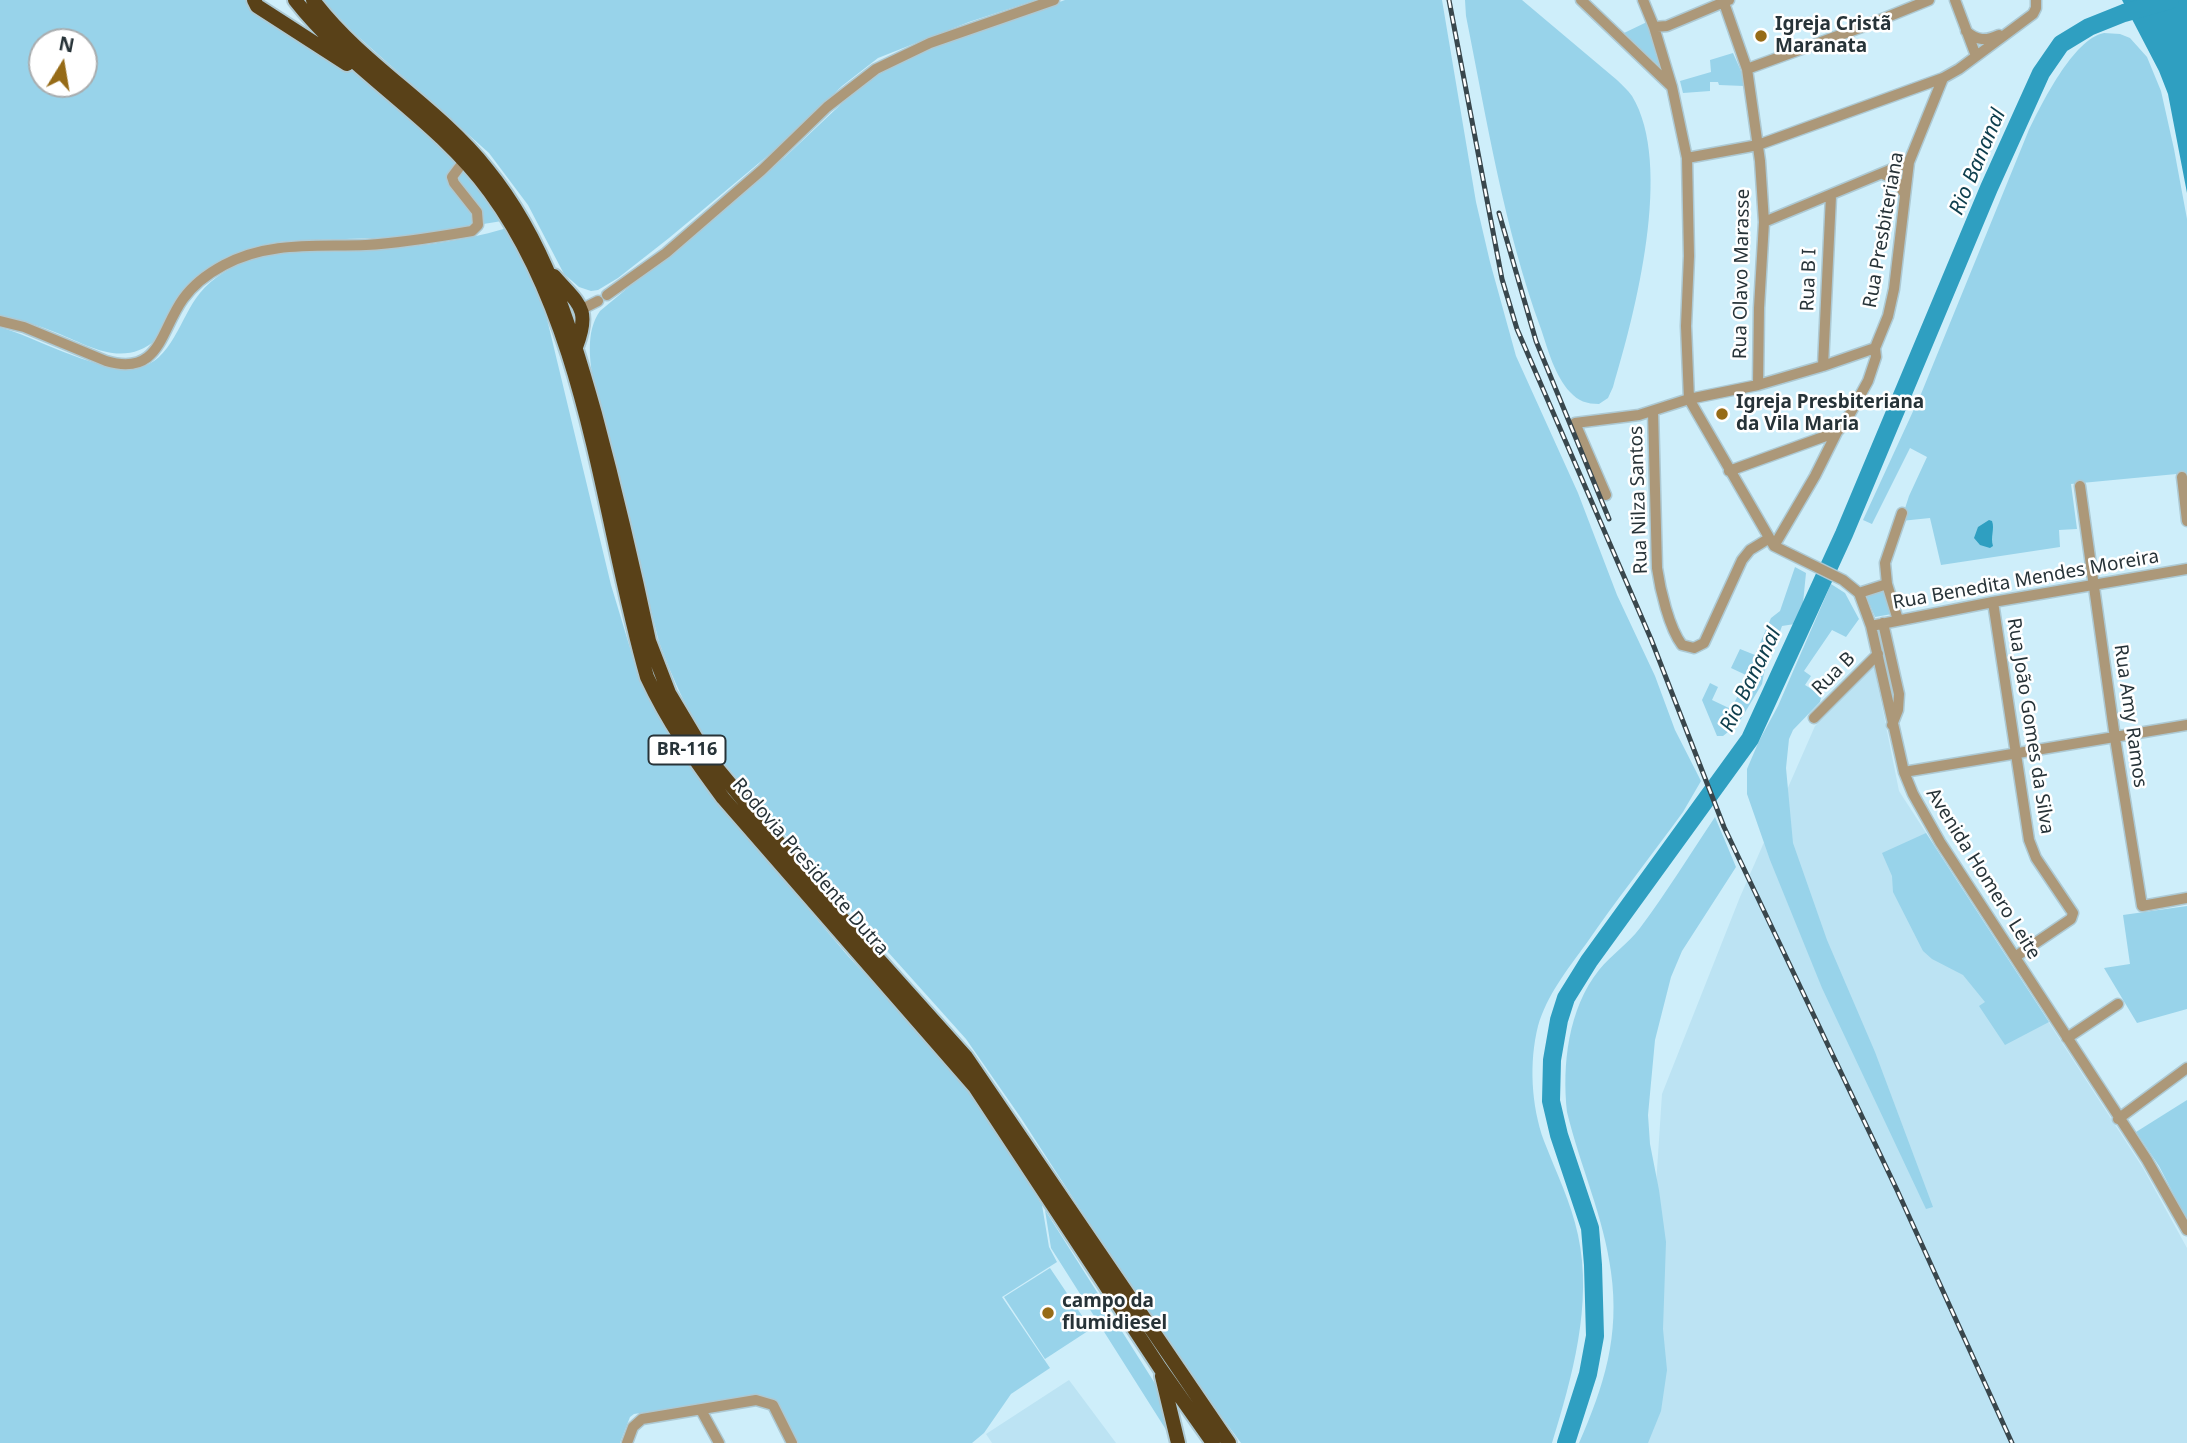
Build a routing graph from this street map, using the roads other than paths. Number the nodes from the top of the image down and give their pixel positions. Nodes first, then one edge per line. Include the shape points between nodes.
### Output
1 (254, 0) edge
2 (295, 0) edge
3 (313, 0) edge
4 (1054, 0) edge
5 (1581, 0) edge
6 (1643, 0) edge
7 (1929, 0) edge
8 (1955, 0) edge
9 (2036, 0) edge
10 (1725, 1) edge
11 (2023, 21) junction
12 (1654, 27) junction
13 (1966, 31) junction
14 (1976, 56) junction
15 (1747, 69) junction
16 (1943, 78) junction
17 (384, 85) junction
18 (1672, 87) junction
19 (1758, 145) junction
20 (1687, 158) junction
21 (464, 161) junction
22 (1909, 162) junction
23 (1883, 174) junction
24 (1905, 194) junction
25 (1831, 195) junction
26 (1764, 222) junction
27 (546, 266) junction
28 (582, 309) junction
29 (0, 321) edge
30 (576, 347) junction
31 (1875, 348) junction
32 (1823, 366) junction
33 (1758, 385) junction
34 (1689, 399) junction
35 (1653, 411) junction
36 (1837, 432) junction
37 (1729, 471) junction
38 (2182, 477) dead end
39 (2080, 486) dead end
40 (1606, 495) dead end
41 (1902, 513) dead end
42 (2187, 521) edge
43 (1771, 543) junction
44 (2187, 569) edge
45 (1887, 584) junction
46 (2094, 586) junction
47 (1858, 593) junction
48 (1993, 602) junction
49 (1898, 620) junction
50 (1883, 623) junction
51 (1871, 626) junction
52 (1878, 654) junction
53 (1814, 718) dead end
54 (1892, 725) junction
55 (2187, 725) edge
56 (2115, 738) junction
57 (2017, 753) junction
58 (1904, 772) junction
59 (2187, 898) edge
60 (2015, 957) junction
61 (2118, 1003) dead end
62 (2067, 1038) junction
63 (2187, 1068) edge
64 (2118, 1119) junction
65 (2187, 1230) edge
66 (1160, 1368) junction
67 (701, 1410) junction
68 (626, 1443) edge
69 (719, 1443) edge
70 (792, 1443) edge
71 (1178, 1443) edge
72 (1213, 1443) edge
73 (1229, 1443) edge

1 - 17 highway via 278,20
2 - 17 highway, Rodovia Presidente Dutra / BR-116 via 346,55
3 - 27 highway, Rodovia Presidente Dutra / BR-116 via 352,44 472,151 506,192
4 - 28 street via 930,43 876,69 827,107 666,253
5 - 18 street
6 - 12 street
7 - 15 street
8 - 13 street
9 - 11 street via 2035,10
10 - 12 street via 1667,26
10 - 15 street, Rua Olavo Marasse
11 - 13 street via 1989,39
11 - 14 street
12 - 18 street
13 - 14 street
14 - 16 street
15 - 19 street, Rua Olavo Marasse
16 - 19 street
16 - 22 street, Rua Presbiteriana
17 - 21 highway, Rodovia Presidente Dutra / BR-116
18 - 20 street
19 - 20 street
19 - 26 street, Rua Olavo Marasse
20 - 34 street
21 - 29 street via 452,177 477,212 478,225 472,232 366,245 301,245 242,256 191,289 156,350 135,363 106,361
21 - 66 highway, Rodovia Presidente Dutra / BR-116 via 509,221 554,315 586,420 640,651 666,716 723,798 975,1087
22 - 23 street
22 - 24 street, Rua Presbiteriana
23 - 24 street via 1896,180
23 - 25 street
24 - 31 street, Rua Presbiteriana via 1894,289
25 - 26 street
25 - 32 street, Rua B I
26 - 33 street, Rua Olavo Marasse
27 - 28 highway
27 - 30 highway, Rodovia Presidente Dutra / BR-116
28 - 30 highway via 584,324
30 - 73 highway, Rodovia Presidente Dutra / BR-116 via 649,641 682,717 741,799 967,1057
31 - 32 street
31 - 36 street, Rua Presbiteriana via 1865,387
32 - 33 street
33 - 34 street
34 - 35 street
34 - 37 street
35 - 40 street via 1574,423
35 - 43 street, Rua Nilza Santos via 1657,568 1682,645 1694,648 1704,643 1742,560 1750,550
36 - 37 street
36 - 43 street, Rua Presbiteriana via 1815,476
37 - 43 street
38 - 42 street
39 - 46 street, Rua Amy Ramos
41 - 45 street via 1886,559
43 - 47 street, Avenida Homero Leite via 1843,580
44 - 46 street, Rua Benedita Mendes Moreira
45 - 47 street
45 - 49 street
46 - 48 street, Rua Benedita Mendes Moreira
46 - 56 street, Rua Amy Ramos
47 - 51 street, Avenida Homero Leite
48 - 49 street, Rua Benedita Mendes Moreira
48 - 57 street, Rua João Gomes da Silva
49 - 50 street, Rua Benedita Mendes Moreira
50 - 51 street, Rua Benedita Mendes Moreira
50 - 54 street via 1899,694
51 - 52 street, Avenida Homero Leite
52 - 53 street, Rua B
52 - 54 street, Avenida Homero Leite
54 - 58 street, Avenida Homero Leite
55 - 56 street
56 - 57 street
56 - 59 street, Rua Amy Ramos via 2142,906
57 - 58 street
57 - 60 street, Rua João Gomes da Silva via 2031,848 2073,912 2072,918
58 - 60 street, Avenida Homero Leite via 1940,842
60 - 62 street, Avenida Homero Leite
61 - 62 street
62 - 64 street, Avenida Homero Leite
63 - 64 street
64 - 65 street, Avenida Homero Leite
66 - 71 highway
66 - 72 highway, Rodovia Presidente Dutra / BR-116
67 - 68 street via 642,1419
67 - 69 street
67 - 70 street via 756,1400 771,1404

